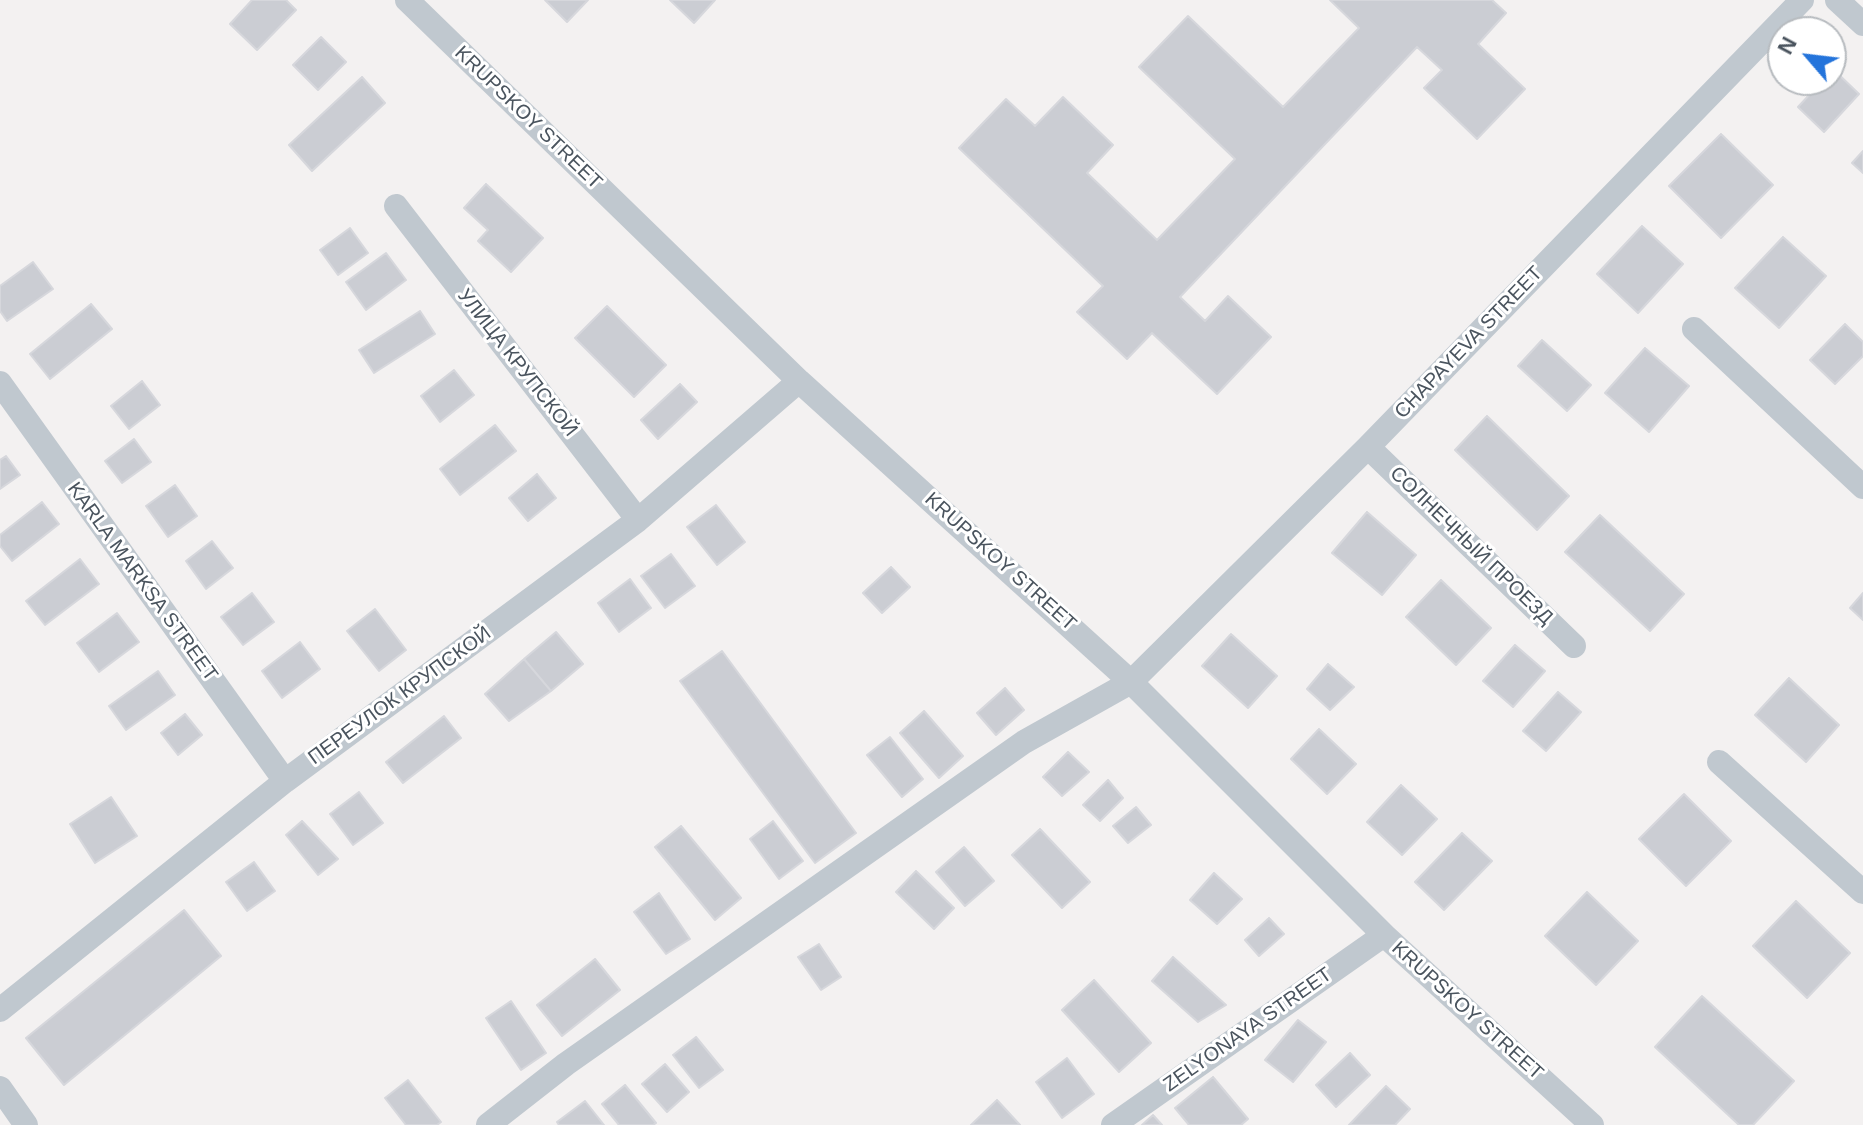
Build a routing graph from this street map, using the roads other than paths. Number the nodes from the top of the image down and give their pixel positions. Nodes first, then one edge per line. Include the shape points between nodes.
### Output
1 (407, 0) edge
2 (1802, 0) edge
3 (1837, 0) edge
4 (1863, 24) edge
5 (396, 206) dead end
6 (1694, 329) dead end
7 (799, 381) junction
8 (0, 383) edge
9 (1368, 447) junction
10 (1863, 487) edge
11 (638, 520) junction
12 (1574, 646) dead end
13 (1131, 682) junction
14 (1719, 762) dead end
15 (285, 781) junction
16 (1863, 892) edge
17 (1384, 935) junction
18 (0, 1010) edge
19 (0, 1088) edge
20 (26, 1125) edge
21 (488, 1125) edge
22 (1113, 1125) edge
23 (1592, 1125) edge

1 - 7 street, KRUPSKOY STREET
2 - 9 street, CHAPAYEVA STREET
3 - 4 street
5 - 11 street, УЛИЦА КРУПСКОЙ
6 - 10 street
7 - 11 street, ПЕРЕУЛОК КРУПСКОЙ
7 - 13 street, KRUPSKOY STREET
8 - 15 street, KARLA MARKSA STREET
9 - 12 street, СОЛНЕЧНЫЙ ПРОЕЗД
9 - 13 street, CHAPAYEVA STREET
11 - 15 street, ПЕРЕУЛОК КРУПСКОЙ
13 - 17 street, KRUPSKOY STREET
13 - 21 street, CHAPAYEVA STREET via 1024,742 566,1064
14 - 16 street
15 - 18 street, ПЕРЕУЛОК КРУПСКОЙ
17 - 22 street, ZELYONAYA STREET
17 - 23 street, KRUPSKOY STREET
19 - 20 street

